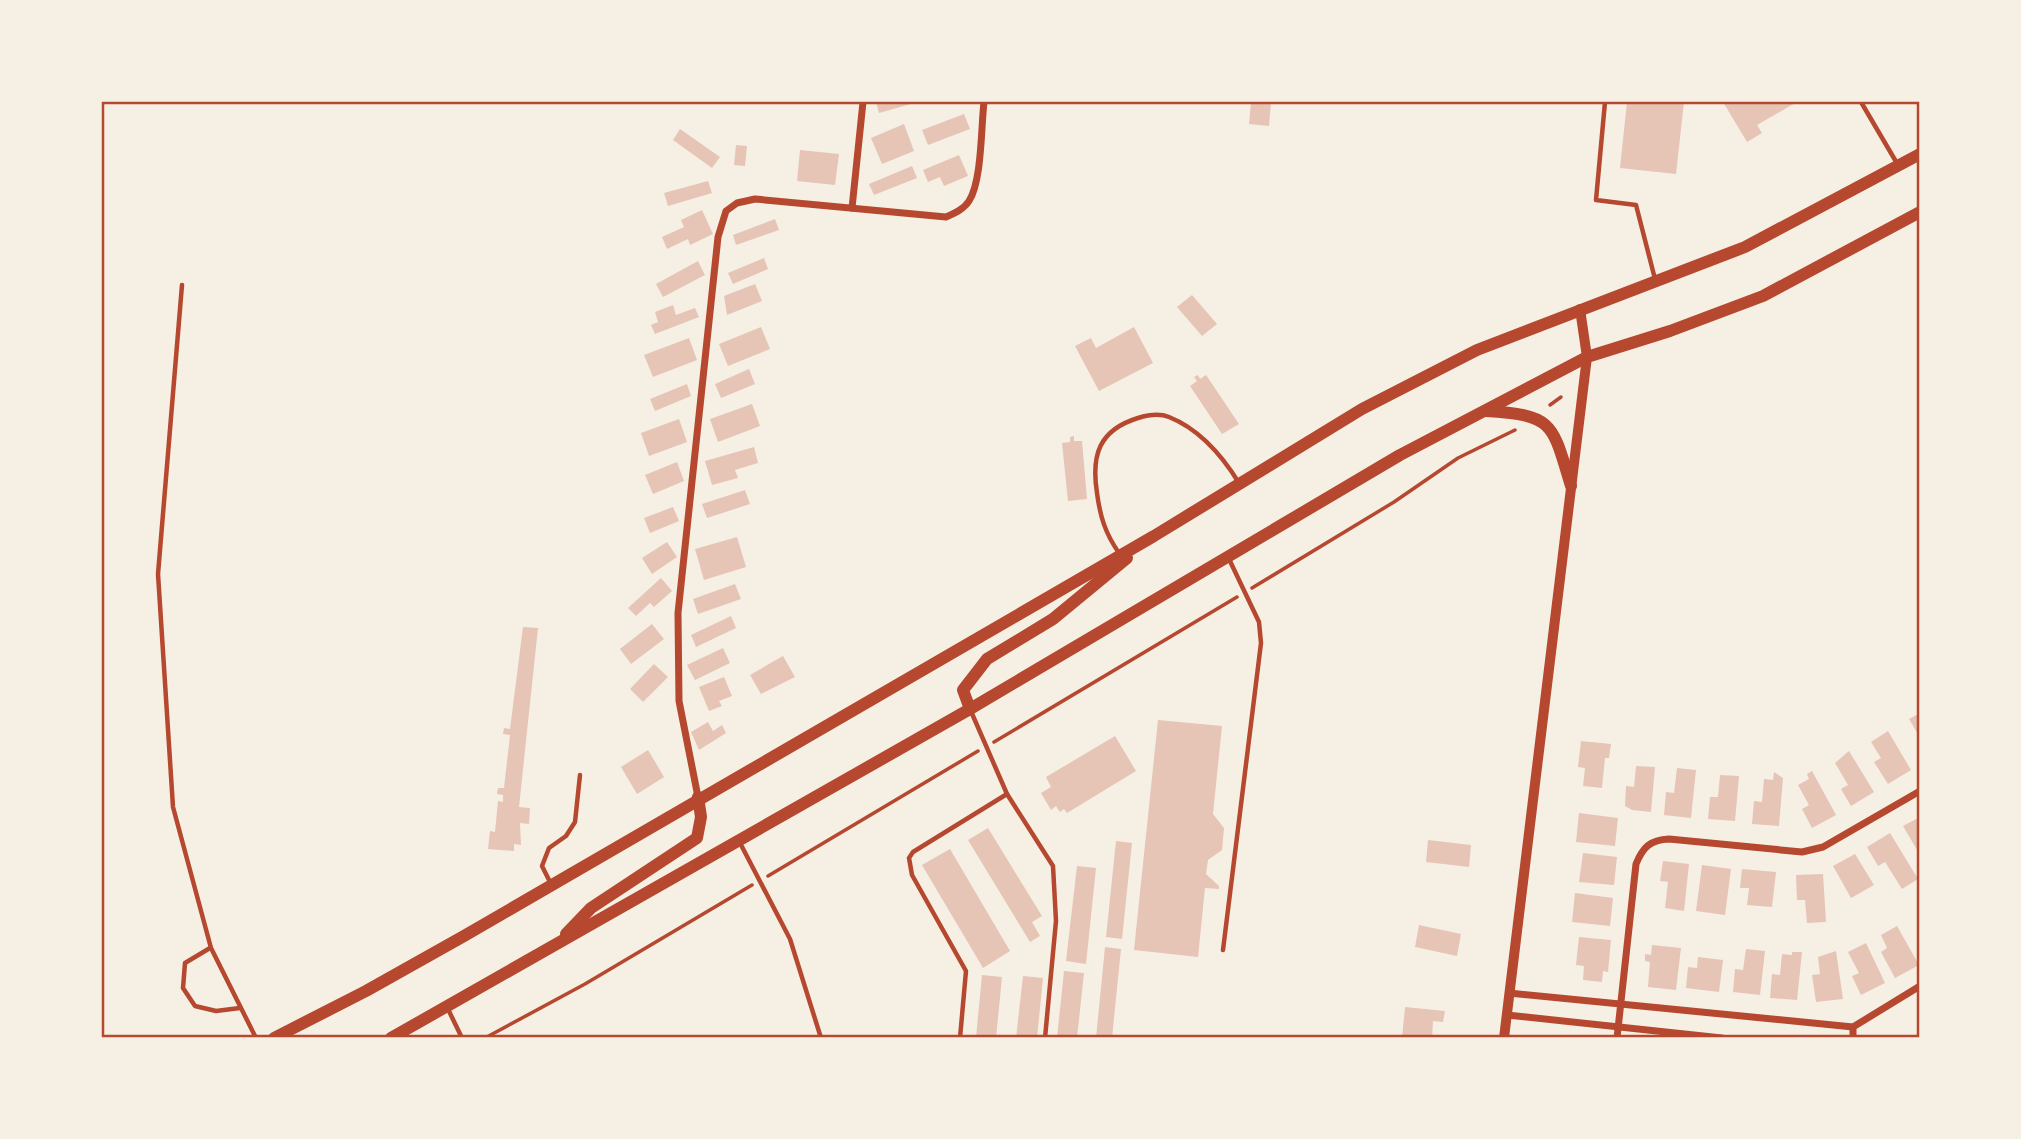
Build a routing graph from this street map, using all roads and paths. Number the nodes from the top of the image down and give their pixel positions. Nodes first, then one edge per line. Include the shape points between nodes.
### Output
1 (863, 102) edge
2 (984, 102) edge
3 (1605, 102) edge
4 (1861, 102) edge
5 (1920, 154) edge
6 (1898, 166) junction
7 (1920, 203) edge
8 (852, 208) junction
9 (1920, 212) edge
10 (1887, 231) junction
11 (1656, 280) junction
12 (182, 285) dead end
13 (1580, 309) junction
14 (1587, 357) junction
15 (1562, 397) dead end
16 (1550, 405) dead end
17 (1485, 411) junction
18 (1523, 426) dead end
19 (1239, 484) junction
20 (1572, 486) junction
21 (1122, 558) junction
22 (1229, 558) junction
23 (1245, 592) junction
24 (970, 709) junction
25 (985, 747) junction
26 (580, 775) dead end
27 (1920, 791) edge
28 (1007, 794) junction
29 (698, 797) junction
30 (739, 840) junction
31 (760, 880) junction
32 (552, 884) junction
33 (559, 942) junction
34 (211, 947) junction
35 (1223, 950) dead end
36 (1920, 986) edge
37 (1509, 993) junction
38 (1622, 1003) junction
39 (447, 1006) junction
40 (240, 1008) junction
41 (1507, 1015) junction
42 (1618, 1027) junction
43 (1853, 1027) junction
44 (256, 1038) edge
45 (274, 1038) edge
46 (391, 1038) edge
47 (462, 1038) edge
48 (485, 1038) edge
49 (821, 1038) edge
50 (960, 1038) edge
51 (1045, 1038) edge
52 (1504, 1038) edge
53 (1617, 1038) edge
54 (1722, 1038) edge
55 (1853, 1038) edge

1 - 8 street
2 - 8 street via 974,186 960,211 946,217
3 - 11 lane via 1596,200 1636,205
4 - 6 lane
5 - 6 main road
6 - 11 main road via 1745,247
7 - 10 main road
8 - 29 street via 755,199 726,211 718,237 678,613 679,701
9 - 10 main road
10 - 14 main road via 1763,296
11 - 13 main road
12 - 34 lane via 158,574 173,807
13 - 14 street
13 - 19 main road via 1477,350 1385,397
14 - 17 main road
14 - 20 street
15 - 16 path
17 - 20 main road via 1527,414 1548,425
17 - 22 main road via 1400,455
18 - 23 path via 1458,458
19 - 21 main road
19 - 21 lane via 1222,455 1170,417 1156,414 1123,423 1108,433 1095,457 1100,519
20 - 37 street
21 - 24 main road via 1053,618 987,659 963,690
21 - 29 main road
22 - 23 lane
22 - 24 main road
23 - 25 path
23 - 35 lane via 1259,622 1261,643
24 - 25 lane
24 - 30 main road
25 - 28 lane
25 - 31 path
26 - 32 lane via 575,822 544,856 542,866
27 - 38 street via 1824,847 1802,852 1656,839 1642,849 1636,864
28 - 50 lane via 908,858 912,875 966,971
28 - 51 lane via 1053,866 1056,921
29 - 32 main road
29 - 33 main road via 697,838 590,908
30 - 31 lane
30 - 33 main road
31 - 48 path
31 - 49 lane via 790,939
32 - 45 main road
33 - 39 main road
34 - 40 lane
34 - 40 lane via 185,964 183,988 195,1006 216,1011
36 - 43 street
37 - 38 street
37 - 41 street
38 - 42 street
38 - 43 street
39 - 46 main road
39 - 47 lane
40 - 44 lane
41 - 42 street
41 - 52 street
42 - 53 street
42 - 54 street
43 - 55 street

